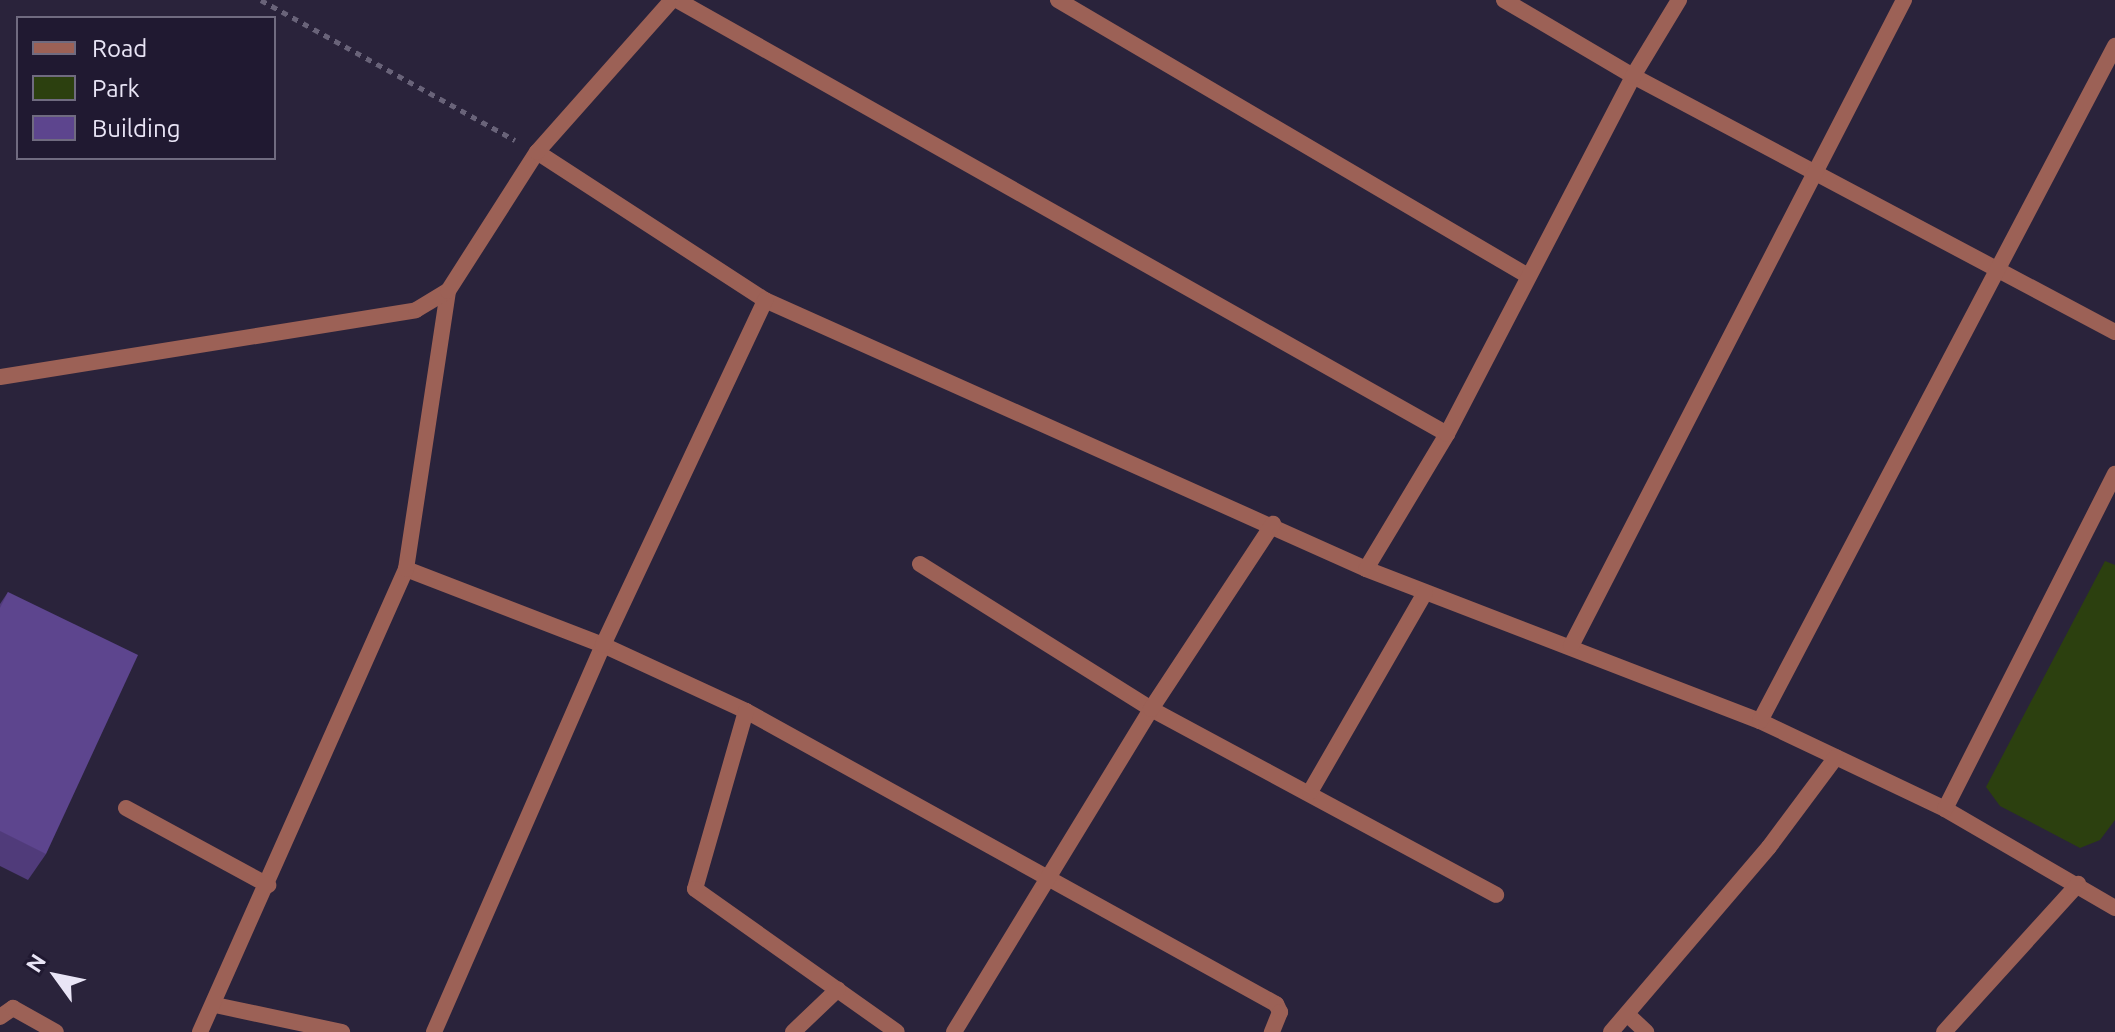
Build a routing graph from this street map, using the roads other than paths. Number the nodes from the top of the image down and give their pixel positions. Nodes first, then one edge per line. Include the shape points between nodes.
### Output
1 (674, 0) edge
2 (1058, 0) edge
3 (1504, 0) edge
4 (1679, 0) edge
5 (1904, 0) edge
6 (2115, 46) edge
7 (1633, 76) junction
8 (537, 152) junction
9 (1815, 170) junction
10 (2001, 268) junction
11 (1528, 276) junction
12 (448, 291) junction
13 (765, 300) junction
14 (2115, 332) edge
15 (0, 377) edge
16 (1447, 434) junction
17 (2115, 474) edge
18 (1273, 524) junction
19 (920, 564) dead end
20 (406, 569) junction
21 (1366, 569) junction
22 (1425, 593) junction
23 (603, 645) junction
24 (1571, 646) junction
25 (1151, 709) junction
26 (746, 711) junction
27 (1760, 721) junction
28 (1836, 757) junction
29 (1310, 792) junction
30 (126, 808) dead end
31 (1945, 809) junction
32 (1049, 876) junction
33 (2078, 884) junction
34 (268, 885) junction
35 (1496, 895) dead end
36 (2115, 908) edge
37 (838, 989) junction
38 (215, 1005) junction
39 (1628, 1015) junction
40 (0, 1017) edge
41 (56, 1032) edge
42 (200, 1032) edge
43 (342, 1032) edge
44 (434, 1032) edge
45 (793, 1032) edge
46 (897, 1032) edge
47 (954, 1032) edge
48 (1272, 1032) edge
49 (1611, 1032) edge
50 (1646, 1032) edge
51 (1944, 1032) edge

1 - 8 street
1 - 16 street
2 - 11 street
3 - 7 street
4 - 7 street
5 - 9 street
6 - 10 street
7 - 9 street
7 - 11 street
8 - 12 street
8 - 13 street
9 - 10 street
9 - 24 street
10 - 14 street
10 - 27 street
11 - 16 street
12 - 15 street via 416,310
12 - 20 street
13 - 18 street
13 - 23 street
16 - 21 street
17 - 31 street
18 - 21 street
18 - 25 street
19 - 25 street
20 - 23 street
20 - 34 street
21 - 22 street
22 - 24 street
22 - 29 street
23 - 26 street
23 - 44 street
24 - 27 street
25 - 29 street
25 - 32 street
26 - 32 street
26 - 37 street via 695,889
27 - 28 street
28 - 31 street
28 - 39 street via 1769,847
29 - 35 street
30 - 34 street
31 - 33 street
32 - 47 street
32 - 48 street via 1276,1004 1280,1012
33 - 36 street
33 - 51 street
34 - 38 street
37 - 45 street
37 - 46 street
38 - 42 street
38 - 43 street
39 - 49 street
39 - 50 street
40 - 41 street via 13,1008

